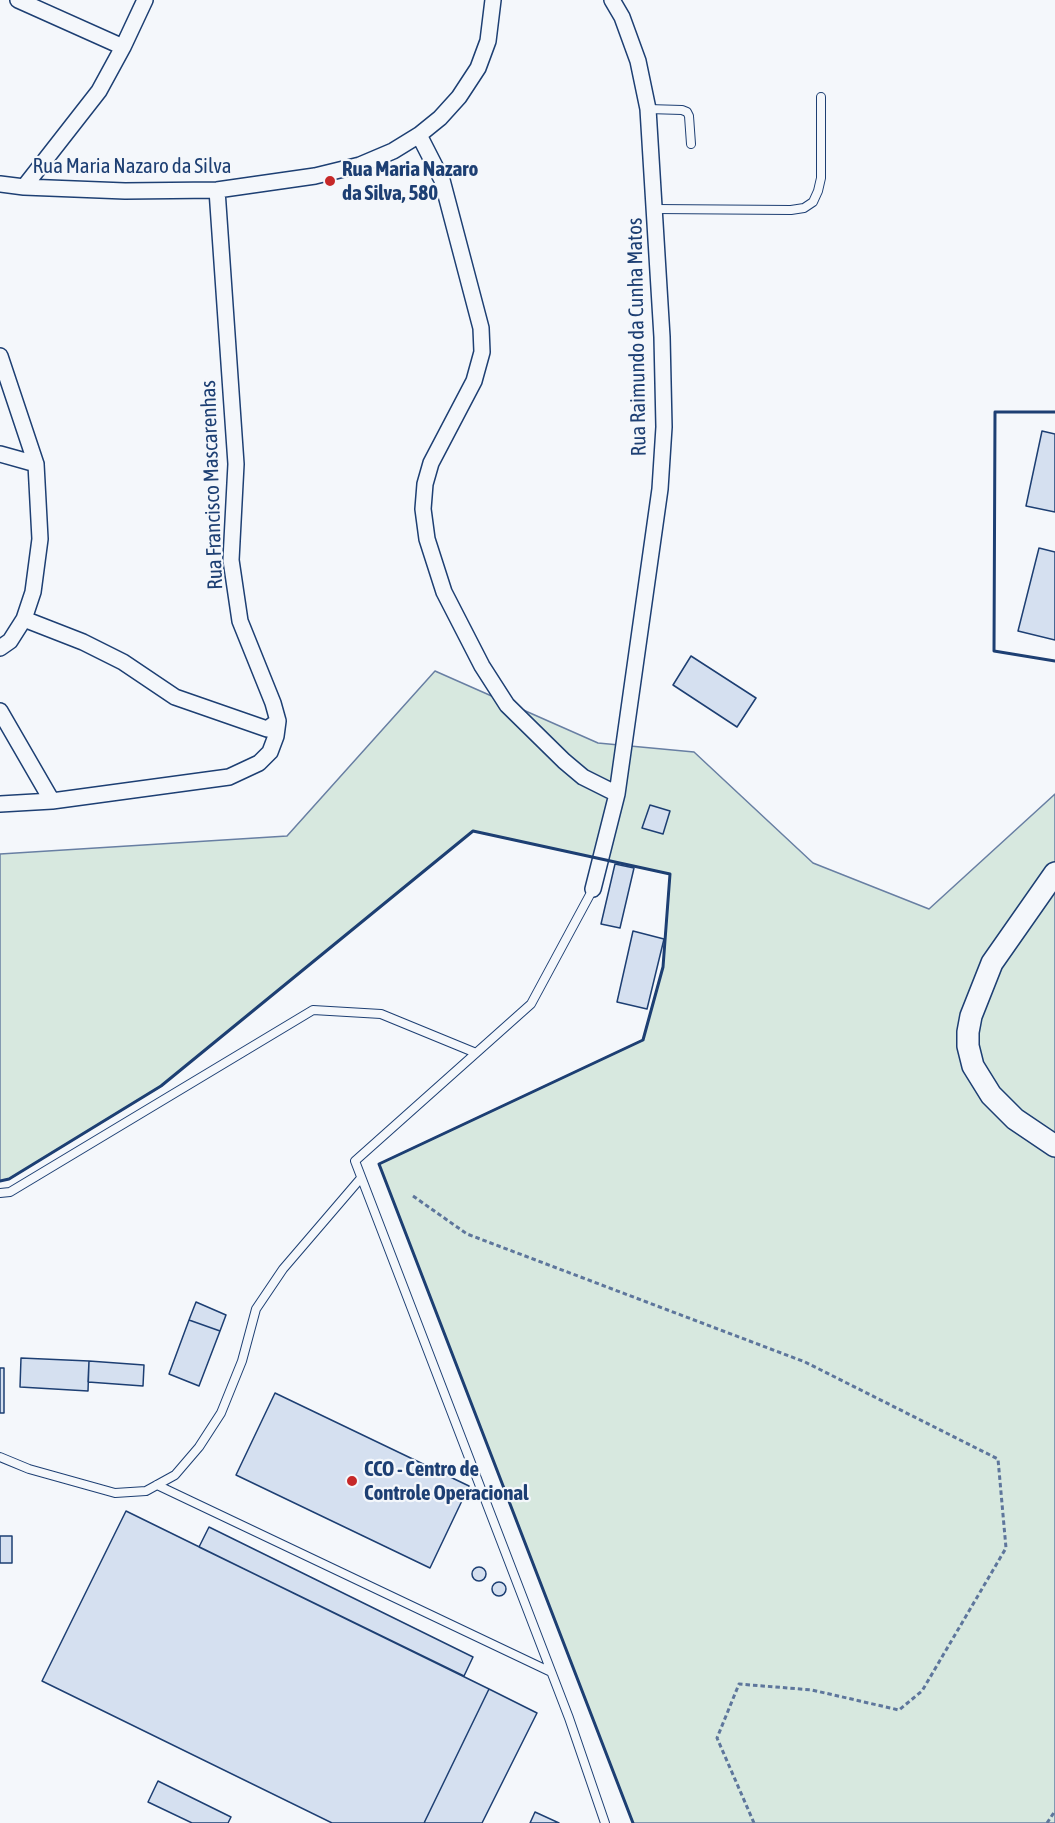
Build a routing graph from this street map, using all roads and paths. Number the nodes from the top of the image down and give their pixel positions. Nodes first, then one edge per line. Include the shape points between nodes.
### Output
1 (18, 0) edge
2 (145, 0) edge
3 (493, 0) edge
4 (612, 0) edge
5 (123, 46) junction
6 (820, 97) dead end
7 (648, 109) junction
8 (419, 135) junction
9 (691, 144) dead end
10 (0, 184) edge
11 (24, 187) junction
12 (217, 190) junction
13 (655, 209) junction
14 (0, 356) edge
15 (0, 454) edge
16 (36, 464) junction
17 (24, 619) junction
18 (0, 648) edge
19 (0, 711) edge
20 (277, 729) junction
21 (617, 794) junction
22 (52, 801) junction
23 (0, 804) edge
24 (1055, 873) edge
25 (593, 889) joint
26 (476, 1053) junction
27 (1055, 1146) edge
28 (361, 1178) junction
29 (0, 1193) edge
30 (413, 1196) dead end
31 (0, 1457) edge
32 (157, 1485) junction
33 (551, 1672) junction
34 (1055, 1811) edge
35 (605, 1823) edge
36 (754, 1823) edge
37 (1047, 1823) edge

1 - 5 street
2 - 5 street
3 - 8 street, Rua Maria Nazaro da Silva via 488,41 478,68 459,97
4 - 7 street, Rua Raimundo da Cunha Matos via 638,61
5 - 11 street via 99,91
6 - 13 lane via 821,178 813,202 792,210
7 - 9 lane via 687,112
7 - 13 street, Rua Raimundo da Cunha Matos
8 - 12 street, Rua Maria Nazaro da Silva via 360,165 315,176
8 - 21 street via 442,180 481,328 482,352 474,381 431,463 423,508 427,539 444,592 507,705 583,777
10 - 11 street, Rua Maria Nazaro da Silva
11 - 12 street, Rua Maria Nazaro da Silva
12 - 20 street, Rua Francisco Mascarenhas via 236,464 231,560 245,635 273,703
13 - 21 street, Rua Raimundo da Cunha Matos via 664,427 660,489
14 - 16 street
15 - 16 street
16 - 17 street via 40,539 33,592
17 - 18 street via 10,641
17 - 20 street via 123,662 175,698
19 - 22 street
20 - 22 street via 270,752 259,763 229,777
21 - 25 street, Rua Raimundo da Cunha Matos
22 - 23 street
24 - 27 main road via 992,963 968,1032 973,1066 991,1095 1015,1119
25 - 26 lane via 531,1004
26 - 28 lane via 355,1161
26 - 29 lane via 381,1014 313,1010 10,1192
28 - 32 lane via 283,1269 256,1309 242,1361 221,1413 175,1475
28 - 33 lane
30 - 36 path via 467,1234 805,1362 998,1459 1006,1548 922,1691 899,1710 812,1690 739,1684 717,1738
31 - 32 lane via 115,1493 146,1491
32 - 33 lane
33 - 35 lane
34 - 37 path

